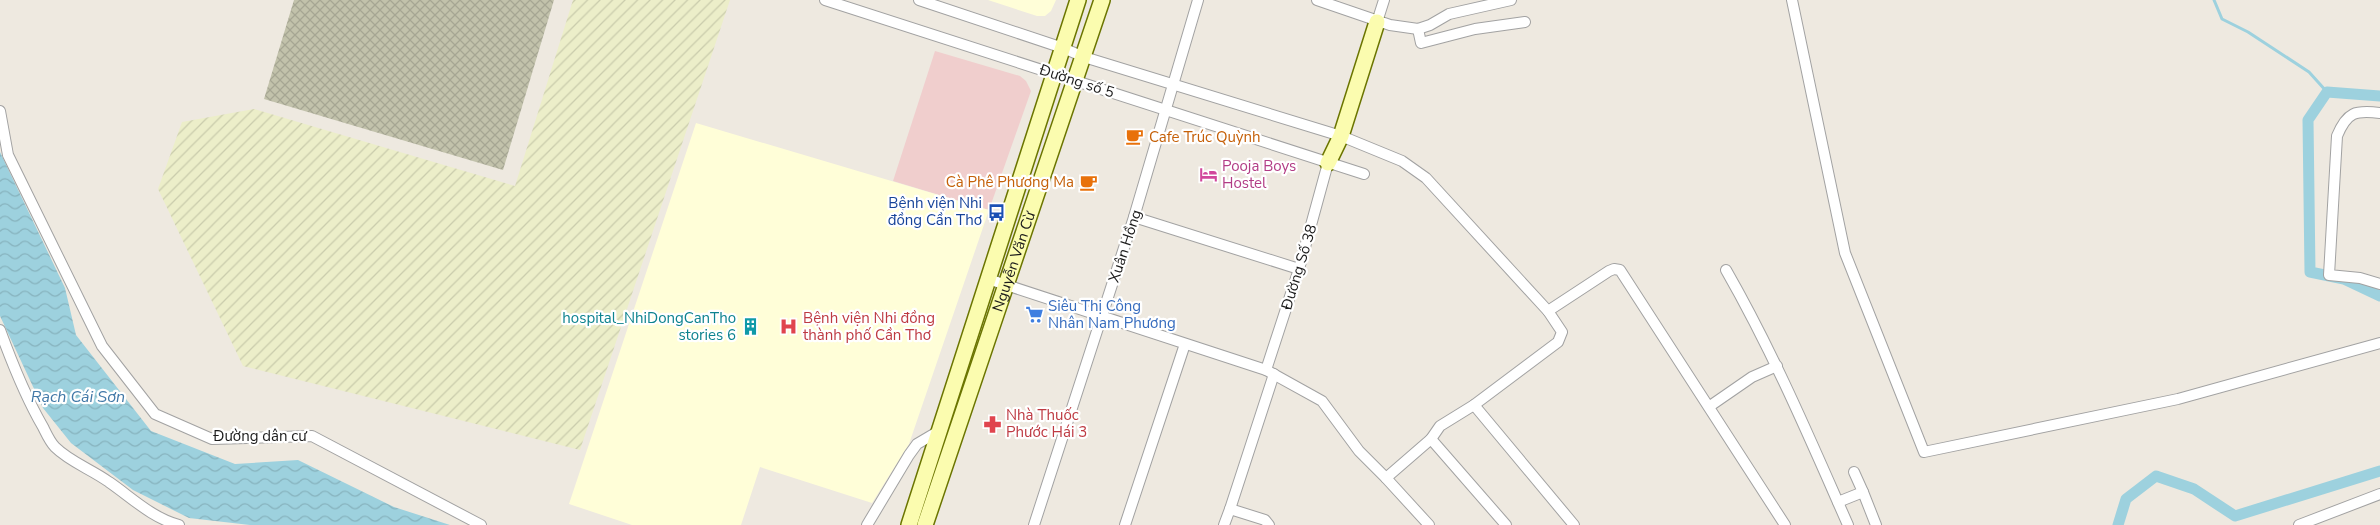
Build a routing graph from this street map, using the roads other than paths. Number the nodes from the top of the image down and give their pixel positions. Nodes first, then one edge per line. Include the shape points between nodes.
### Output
1 (825, 0) edge
2 (919, 0) edge
3 (1078, 0) edge
4 (1102, 0) edge
5 (1198, 0) edge
6 (1317, 0) edge
7 (1384, 0) edge
8 (1511, 0) edge
9 (1792, 0) edge
10 (1377, 22) junction
11 (1524, 22) dead end
12 (1418, 29) junction
13 (1063, 48) junction
14 (1084, 57) junction
15 (1054, 74) junction
16 (1076, 82) junction
17 (1172, 84) junction
18 (1165, 109) junction
19 (0, 111) edge
20 (2380, 113) edge
21 (1340, 136) junction
22 (1328, 163) junction
23 (1364, 174) dead end
24 (1134, 217) junction
25 (1299, 269) junction
26 (1726, 270) dead end
27 (988, 279) junction
28 (1005, 284) junction
29 (2380, 284) edge
30 (1548, 311) junction
31 (1102, 318) junction
32 (0, 330) edge
33 (1185, 344) junction
34 (2380, 344) edge
35 (1778, 366) junction
36 (1270, 372) junction
37 (1474, 405) junction
38 (1710, 406) junction
39 (939, 431) junction
40 (1431, 439) junction
41 (1854, 472) dead end
42 (1386, 478) junction
43 (1863, 492) junction
44 (2380, 494) edge
45 (1838, 502) junction
46 (1230, 509) junction
47 (179, 525) edge
48 (481, 525) edge
49 (867, 525) edge
50 (909, 525) edge
51 (925, 525) edge
52 (1034, 525) edge
53 (1125, 525) edge
54 (1224, 525) edge
55 (1269, 525) edge
56 (1429, 525) edge
57 (1506, 525) edge
58 (1574, 525) edge
59 (1785, 525) edge
60 (1848, 525) edge
61 (1876, 525) edge
62 (2299, 525) edge

1 - 15 street, Đường số 5
2 - 13 street, Đường số 5
3 - 13 main road, Nguyễn Văn Cừ
4 - 14 main road, Nguyễn Văn Cừ
5 - 17 street, Xuân Hồng
6 - 10 street
7 - 10 street
8 - 12 street via 1449,14
9 - 34 street via 1845,253 1924,452 2178,399
10 - 12 street
10 - 21 main road
11 - 12 street via 1475,29 1421,43 1418,41
13 - 14 street, Đường số 5
13 - 15 main road, Nguyễn Văn Cừ
14 - 16 main road, Nguyễn Văn Cừ
14 - 17 street, Đường số 5
15 - 16 street, Đường số 5
15 - 27 main road, Nguyễn Văn Cừ
16 - 18 street, Đường số 5
16 - 28 main road, Nguyễn Văn Cừ
17 - 18 street, Xuân Hồng
17 - 21 street, Đường số 5
18 - 22 street, Đường số 5
18 - 24 street, Xuân Hồng
19 - 48 street, Đường dân cư via 8,156 102,346 155,414 212,439 312,436
20 - 29 street via 2354,113 2346,118 2337,136 2329,275
21 - 22 main road
21 - 30 street, Đường số 5 via 1390,154 1426,178
22 - 23 street, Đường số 5
22 - 25 street, Đường Số 38
24 - 25 street
24 - 31 street, Xuân Hồng
25 - 36 street, Đường Số 38
26 - 35 street
27 - 28 street
27 - 39 main road, Nguyễn Văn Cừ
28 - 31 street
28 - 51 main road, Nguyễn Văn Cừ
30 - 37 street, Đường số 5 via 1560,328 1561,337
30 - 38 street via 1614,268 1620,270
31 - 33 street
31 - 52 street, Xuân Hồng
32 - 47 street via 35,413 54,446 135,502 167,522
33 - 36 street
33 - 53 street
35 - 38 street via 1752,377
35 - 45 street
36 - 42 street via 1322,401 1359,451
36 - 46 street, Đường Số 38
37 - 40 street via 1440,426
37 - 58 street
38 - 59 street
39 - 49 street via 917,444
39 - 50 main road, Nguyễn Văn Cừ
40 - 42 street
40 - 57 street
41 - 43 street
42 - 56 street
43 - 45 street
43 - 61 street
44 - 62 street
45 - 60 street
46 - 54 street, Đường Số 38
46 - 55 street via 1265,520

